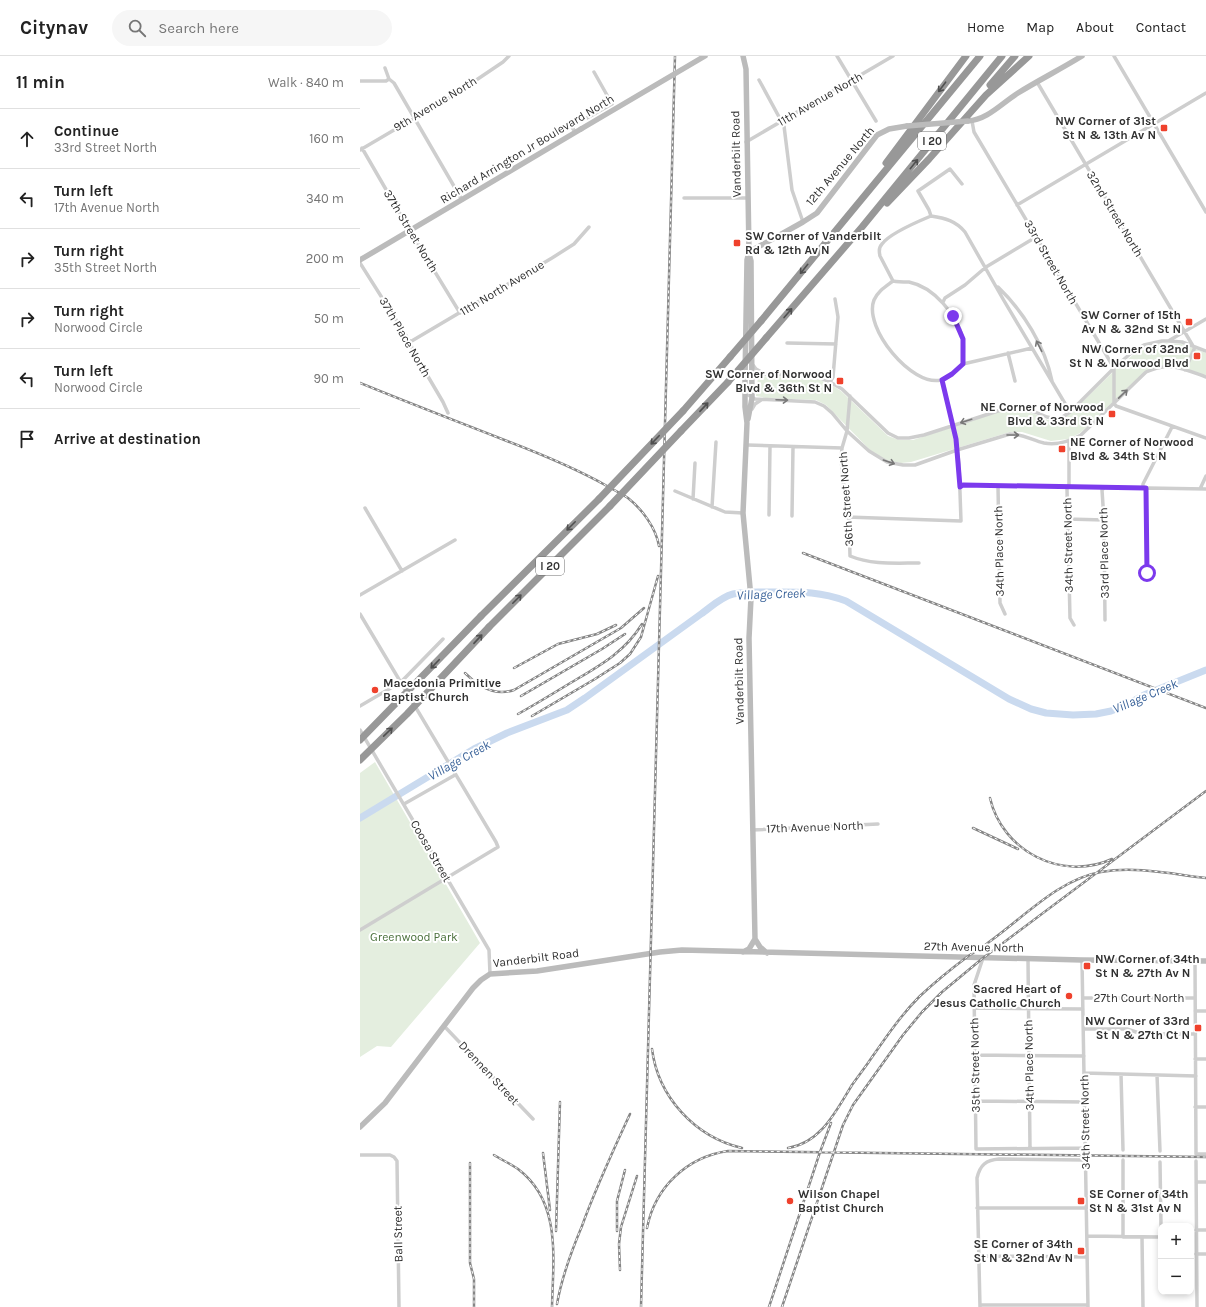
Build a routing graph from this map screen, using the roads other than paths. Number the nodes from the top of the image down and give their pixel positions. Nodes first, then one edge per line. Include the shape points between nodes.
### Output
1 (509, 56) edge
2 (705, 56) edge
3 (743, 56) edge
4 (837, 56) edge
5 (893, 56) edge
6 (966, 56) edge
7 (980, 56) edge
8 (1002, 56) edge
9 (1014, 56) edge
10 (1029, 56) edge
11 (1082, 56) edge
12 (1114, 56) edge
13 (385, 68) dead end
14 (594, 72) dead end
15 (390, 79) junction
16 (759, 80) dead end
17 (360, 81) edge
18 (853, 81) junction
19 (1037, 82) junction
20 (1206, 93) edge
21 (413, 118) junction
22 (782, 121) junction
23 (876, 121) dead end
24 (970, 121) junction
25 (1154, 124) junction
26 (578, 131) junction
27 (746, 142) junction
28 (361, 149) edge
29 (934, 153) junction
30 (1086, 164) junction
31 (962, 184) dead end
32 (684, 198) dead end
33 (748, 198) junction
34 (462, 200) junction
35 (1017, 205) junction
36 (851, 211) junction
37 (1206, 212) edge
38 (931, 216) junction
39 (803, 222) junction
40 (589, 227) dead end
41 (862, 227) junction
42 (410, 231) junction
43 (1036, 237) junction
44 (749, 252) junction
45 (360, 261) edge
46 (986, 268) junction
47 (893, 281) junction
48 (996, 285) junction
49 (835, 299) dead end
50 (943, 302) junction
51 (460, 313) junction
52 (1206, 319) edge
53 (1185, 332) junction
54 (1169, 341) junction
55 (410, 342) junction
56 (787, 343) dead end
57 (836, 344) junction
58 (1194, 346) junction
59 (1032, 348) junction
60 (1206, 350) edge
61 (1008, 353) junction
62 (752, 364) junction
63 (963, 364) junction
64 (1114, 368) junction
65 (1185, 370) junction
66 (752, 374) junction
67 (764, 374) junction
68 (1206, 377) edge
69 (744, 379) junction
70 (942, 380) junction
71 (1015, 381) dead end
72 (830, 382) junction
73 (1053, 382) junction
74 (745, 393) junction
75 (850, 396) junction
76 (752, 398) junction
77 (761, 400) junction
78 (1114, 403) junction
79 (1070, 412) junction
80 (448, 413) dead end
81 (750, 413) junction
82 (747, 423) junction
83 (953, 425) junction
84 (1172, 427) junction
85 (847, 431) junction
86 (1206, 438) edge
87 (1069, 441) junction
88 (716, 442) dead end
89 (747, 445) junction
90 (770, 446) junction
91 (793, 446) junction
92 (842, 448) junction
93 (958, 450) junction
94 (695, 463) dead end
95 (1206, 476) edge
96 (998, 486) junction
97 (960, 487) junction
98 (1068, 487) junction
99 (1105, 488) junction
100 (1144, 488) junction
101 (1200, 489) junction
102 (1206, 489) edge
103 (675, 491) dead end
104 (693, 499) junction
105 (712, 507) junction
106 (364, 508) dead end
107 (742, 513) junction
108 (769, 515) dead end
109 (792, 516) dead end
110 (847, 517) junction
111 (1067, 519) junction
112 (1104, 520) junction
113 (456, 540) dead end
114 (919, 563) dead end
115 (402, 571) junction
116 (1147, 573) dead end
117 (360, 595) edge
118 (360, 614) edge
119 (1005, 614) dead end
120 (1105, 620) dead end
121 (1074, 625) dead end
122 (443, 639) dead end
123 (401, 682) junction
124 (360, 706) edge
125 (360, 730) edge
126 (360, 740) edge
127 (360, 760) edge
128 (455, 773) junction
129 (403, 802) junction
130 (878, 824) dead end
131 (752, 830) junction
132 (447, 878) junction
133 (360, 930) edge
134 (755, 939) junction
135 (741, 952) junction
136 (767, 953) junction
137 (983, 958) junction
138 (1028, 959) junction
139 (1082, 960) junction
140 (1195, 961) junction
141 (1206, 961) edge
142 (490, 974) junction
143 (1083, 998) junction
144 (1195, 998) junction
145 (975, 1008) junction
146 (1028, 1008) junction
147 (1083, 1009) junction
148 (1195, 1011) junction
149 (1206, 1011) edge
150 (445, 1026) junction
151 (1083, 1029) junction
152 (1195, 1034) junction
153 (975, 1054) junction
154 (1029, 1055) junction
155 (1084, 1056) junction
156 (1196, 1059) junction
157 (1206, 1059) edge
158 (1084, 1073) junction
159 (1121, 1074) junction
160 (1157, 1075) junction
161 (1196, 1076) junction
162 (976, 1101) junction
163 (1030, 1101) junction
164 (1085, 1102) junction
165 (1195, 1107) junction
166 (1206, 1107) edge
167 (533, 1120) dead end
168 (360, 1127) edge
169 (1030, 1148) junction
170 (1085, 1148) junction
171 (1123, 1150) dead end
172 (1160, 1151) dead end
173 (1206, 1154) edge
174 (360, 1155) edge
175 (1085, 1160) junction
176 (1123, 1160) dead end
177 (1196, 1161) dead end
178 (1160, 1162) dead end
179 (1196, 1182) junction
180 (1206, 1182) edge
181 (977, 1208) junction
182 (1086, 1208) junction
183 (1161, 1223) edge
184 (1196, 1230) junction
185 (1206, 1230) edge
186 (1087, 1236) junction
187 (1123, 1236) junction
188 (1142, 1237) junction
189 (1158, 1237) edge
190 (1196, 1237) joint
191 (1196, 1254) junction
192 (1206, 1254) edge
193 (979, 1256) junction
194 (1087, 1257) junction
195 (980, 1306) edge
196 (1088, 1306) edge
197 (399, 1307) edge
198 (1143, 1307) edge
199 (1197, 1307) edge

1 - 21 street, 9th Avenue North via 490,71
2 - 26 street, Richard Arrington Jr Boulevard North, bridge
3 - 27 street, Vanderbilt Road via 746,69
4 - 18 street
5 - 18 street, 11th Avenue North
6 -> 36 highway
7 - 36 highway, I 20
41 -> 8 highway, I 20
9 - 29 highway
10 - 29 highway via 986,95
11 - 19 street, 12th Avenue North
12 - 25 street
13 - 15 street
14 - 26 street via 612,104 587,118 575,121 572,127
15 - 17 street
15 - 21 street
16 - 22 street
18 - 22 street, 11th Avenue North
18 - 23 street
19 - 24 street, 12th Avenue North via 986,116
19 - 30 street, 32nd Street North
20 - 25 street
21 - 28 street, 9th Avenue North
21 - 34 street
22 - 27 street, 11th Avenue North
22 - 39 street via 792,190
24 - 35 street, 33rd Street North
24 - 39 street, 12th Avenue North, bridge via 907,126 889,129 877,135 817,213
25 - 30 street
25 - 37 street
26 - 34 street, Richard Arrington Jr Boulevard North
27 - 33 street, Vanderbilt Road
28 - 42 street, 37th Street North
29 - 41 highway
30 - 35 street
30 - 53 street, 32nd Street North
31 - 38 street via 950,169 918,191
32 - 33 street
33 - 44 street, Vanderbilt Road
34 - 42 street, Richard Arrington Jr Boulevard North
35 - 43 street, 33rd Street North
36 -> 126 highway, I 20, bridge via 761,322 683,412
38 - 46 street via 948,219 961,226
38 - 47 street via 881,244 880,256
39 - 44 street, 12th Avenue North
40 - 51 street, 11th North Avenue via 574,244
127 -> 41 highway, I 20, bridge via 728,382
42 - 45 street, Richard Arrington Jr Boulevard North
42 - 51 street, 37th Street North
43 - 46 street
43 - 64 street, 33rd Street North
44 - 62 street, Vanderbilt Road
44 - 69 street, Vanderbilt Road
45 - 55 street, 37th Place North
46 - 48 street
46 - 50 street
47 - 50 street via 918,285
47 - 70 street via 878,292 873,302 877,328 888,347 912,372 924,379
48 - 59 street
73 -> 48 street via 1046,359 1033,333 1016,307
49 - 57 street via 838,317
50 - 63 street via 953,316 963,339
51 - 55 street, 11th North Avenue
52 - 53 street
53 - 54 street
53 - 58 street, 32nd Street North
54 - 58 street
54 - 64 street via 1144,345
55 - 80 street, 37th Place North
56 - 57 street
57 - 72 street via 833,377
58 - 60 street
58 - 65 street
59 - 61 street
59 - 73 street
61 - 63 street
61 - 71 street
62 - 66 street, Vanderbilt Road
62 - 67 street
63 - 70 street
64 - 78 street
64 - 79 street
65 - 68 street
78 -> 65 street via 1146,372 1172,366
66 - 67 street
66 - 69 street
66 - 76 street, Vanderbilt Road
67 - 72 street via 815,376
69 - 74 street, Vanderbilt Road
70 - 83 street
72 - 75 street
73 - 79 street
74 - 76 street
74 - 82 street, Vanderbilt Road
75 - 83 street via 888,433 898,438 909,438
75 - 85 street, 36th Street North
76 - 77 street
76 - 81 street, Vanderbilt Road
77 - 81 street
77 -> 85 street via 815,402 828,410
78 - 84 street via 1116,406
78 - 87 street via 1081,434
79 -> 83 street via 1056,419 1035,412 1008,409
81 - 82 street, Vanderbilt Road
82 - 89 street, Vanderbilt Road
83 - 93 street
84 - 86 street
84 - 100 street via 1143,484
85 - 92 street, 36th Street North
85 -> 93 street via 869,452 887,462 903,466 915,465
93 -> 87 street via 1010,434 1019,434 1053,444
87 - 98 street, 34th Street North
88 - 105 street
89 - 90 street
89 - 107 street, Vanderbilt Road
90 - 91 street
90 - 108 street
91 - 92 street
91 - 109 street
92 - 110 street, 36th Street North
93 - 97 street
94 - 104 street
95 - 101 street
96 - 97 street
96 - 98 street
96 - 119 street, 34th Place North via 1000,603
97 - 110 street via 960,521
98 - 99 street
98 - 111 street, 34th Street North
99 - 100 street
99 - 112 street, 33rd Place North via 1102,490
100 - 101 street
100 - 116 street
101 - 102 street
103 - 104 street
104 - 105 street
105 - 107 street via 724,512
106 - 115 street
107 - 131 street, Vanderbilt Road via 751,598 749,638
110 - 114 street, 36th Street North via 850,556 879,563
111 - 112 street
111 - 121 street, 34th Street North via 1070,618
112 - 120 street, 33rd Place North
113 - 115 street
115 - 117 street
118 - 123 street
122 - 123 street
123 - 124 street
123 - 128 street
125 - 129 street, Coosa Street
128 - 129 street
128 - 132 street via 498,847
129 - 132 street, Coosa Street
130 - 131 street, 17th Avenue North
131 - 134 street, Vanderbilt Road
132 - 133 street
132 - 142 street, Coosa Street via 489,950
134 - 135 street via 749,948
134 - 136 street
135 - 136 street, 27th Avenue North
135 - 142 street, Vanderbilt Road via 682,950 537,971
136 - 137 street, 27th Avenue North
137 - 138 street, 27th Avenue North
137 - 145 street, 35th Street North via 974,985
138 - 139 street, 27th Avenue North
138 - 146 street, 34th Place North
139 - 140 street, 27th Avenue North
139 - 143 street, 34th Street North
140 - 141 street, 27th Avenue North
140 - 144 street
142 - 150 street, Vanderbilt Road via 474,988
143 - 144 street, 27th Court North
143 - 147 street, 34th Street North
144 - 148 street
145 - 146 street, 27th Court North
145 - 153 street, 35th Street North
146 - 147 street, 27th Court North
146 - 154 street, 34th Place North
147 - 151 street, 34th Street North
148 - 149 street, 27th Court North
148 - 152 street
150 - 167 street, Drennen Street
150 - 168 street, Vanderbilt Road via 385,1103
151 - 152 street via 1127,1029 1142,1034
151 - 155 street, 34th Street North
152 - 156 street
153 - 154 street
153 - 162 street, 35th Street North
154 - 155 street
154 - 163 street, 34th Place North
155 - 158 street, 34th Street North
156 - 157 street
156 - 161 street
158 - 159 street
158 - 164 street, 34th Street North
159 - 160 street
159 - 171 street
160 - 161 street
160 - 172 street
161 - 165 street
162 - 163 street
162 - 169 street, 35th Street North via 976,1149
163 - 164 street
163 - 169 street, 34th Place North
164 - 170 street, 34th Street North
165 - 166 street
165 - 173 street via 1196,1154
169 - 170 street
170 - 175 street, 34th Street North
174 - 197 street, Ball Street via 390,1155 397,1161
175 - 181 street via 1008,1158 988,1161 978,1172
175 - 182 street, 34th Street North
176 - 187 street
177 - 179 street
178 - 183 street
179 - 180 street
179 - 184 street
181 - 182 street
181 - 193 street
182 - 186 street, 34th Street North
184 - 185 street
184 - 190 street
186 - 187 street
186 - 194 street, 34th Street North
187 - 188 street
188 - 189 street
188 - 198 street
190 - 191 street
191 - 192 street
191 - 199 street
193 - 194 street
193 - 195 street
194 - 196 street, 34th Street North
195 - 196 street

